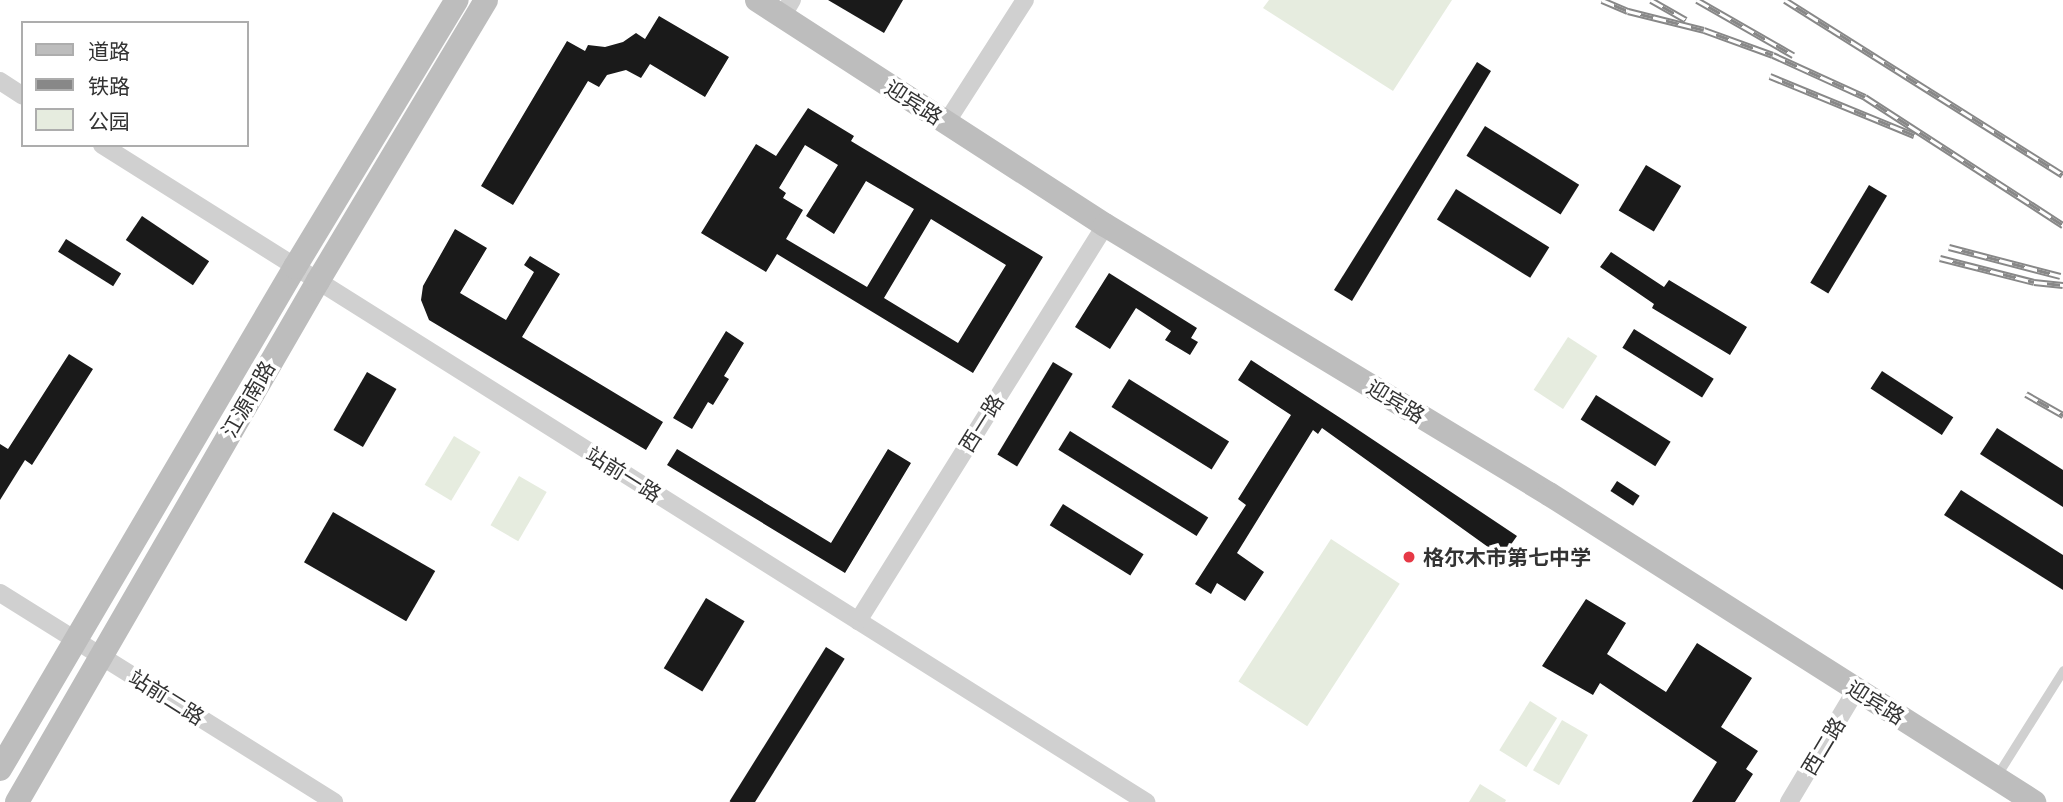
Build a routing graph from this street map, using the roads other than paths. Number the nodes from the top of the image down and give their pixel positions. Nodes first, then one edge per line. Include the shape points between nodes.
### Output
1 (457, 0) edge
2 (486, 0) edge
3 (757, 0) edge
4 (1025, 0) edge
5 (787, 8) edge
6 (0, 81) edge
7 (21, 95) edge
8 (946, 122) junction
9 (105, 147) edge
10 (1105, 225) junction
11 (295, 267) junction
12 (318, 281) junction
13 (0, 593) edge
14 (858, 621) junction
15 (75, 640) junction
16 (99, 655) junction
17 (2063, 670) edge
18 (1856, 690) junction
19 (0, 769) edge
20 (1995, 778) junction
21 (17, 802) edge
22 (334, 802) edge
23 (1146, 802) edge
24 (1789, 802) edge
25 (2034, 802) edge

1 - 11 main road, 江源南路
2 - 12 main road, 江源南路
3 - 5 main road, 迎宾路
4 - 8 street
5 - 8 main road, 迎宾路
6 - 7 street
8 - 10 main road, 迎宾路
9 - 11 street, 站前一路
10 - 14 street, 西一路
10 - 18 main road, 迎宾路 via 1549,494
11 - 12 street, 站前一路
11 - 15 main road, 江源南路
12 - 14 street, 站前一路
12 - 16 main road, 江源南路
13 - 15 street, 站前二路
14 - 23 street, 站前一路
15 - 16 street, 站前二路
15 - 19 main road, 江源南路
16 - 21 main road, 江源南路
16 - 22 street, 站前二路
17 - 20 lane
18 - 20 main road, 迎宾路
18 - 24 street, 西二路
20 - 25 main road, 迎宾路

